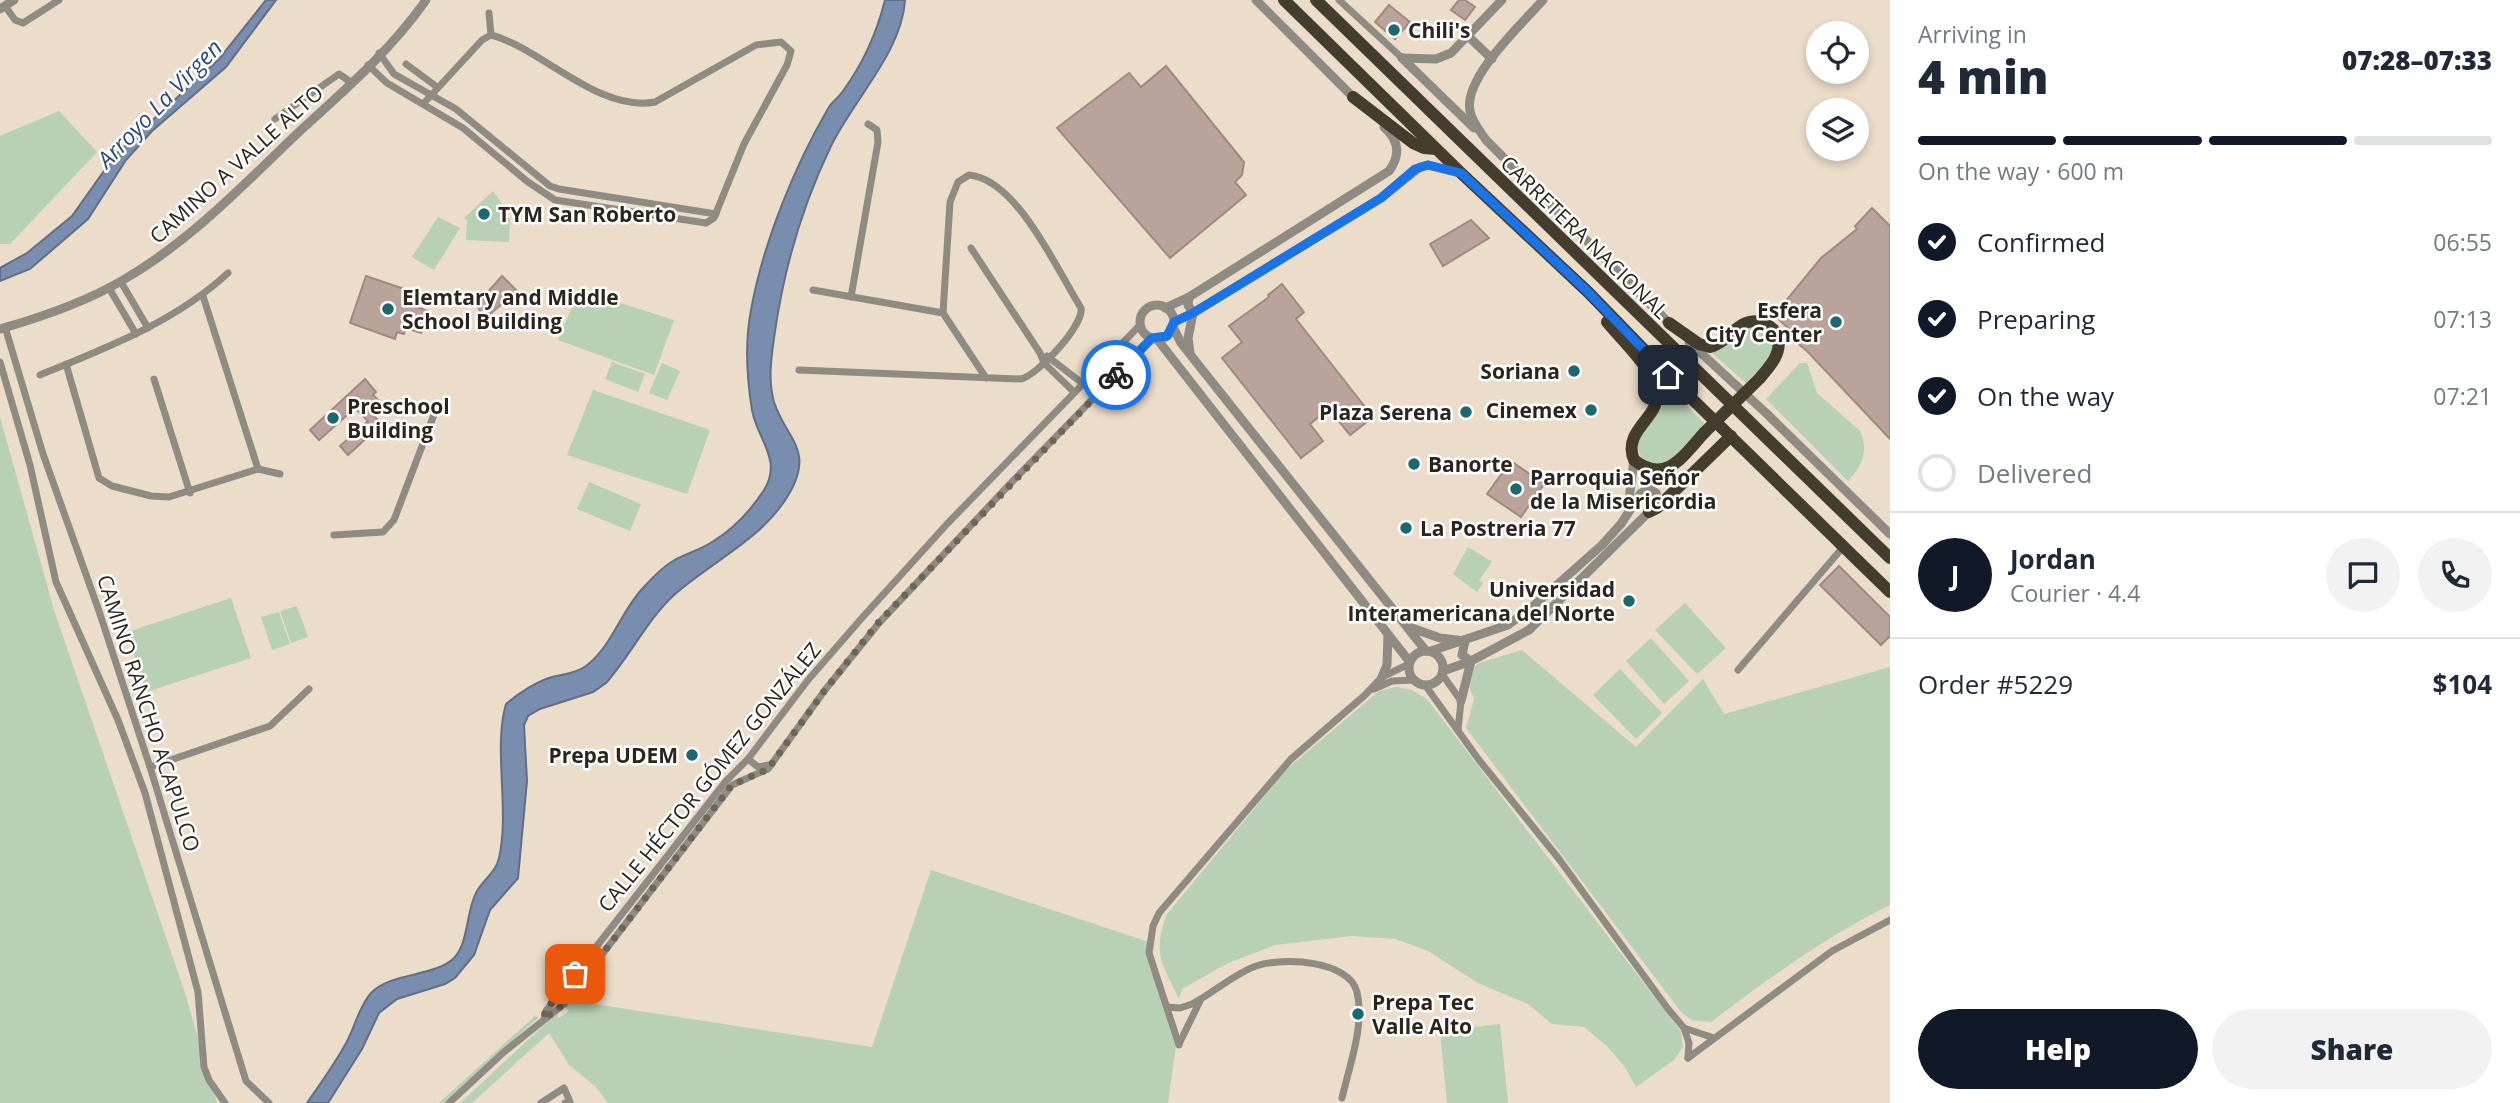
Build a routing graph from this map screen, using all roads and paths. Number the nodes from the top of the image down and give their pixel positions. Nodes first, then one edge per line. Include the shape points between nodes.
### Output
1 (14, 0) edge
2 (59, 0) edge
3 (426, 0) edge
4 (1256, 0) edge
5 (1284, 0) edge
6 (1316, 0) edge
7 (1339, 0) edge
8 (1502, 0) edge
9 (1543, 0) edge
10 (3, 7) edge
11 (489, 13) dead end
12 (491, 35) junction
13 (1469, 37) junction
14 (379, 53) junction
15 (1402, 58) junction
16 (1492, 59) junction
17 (406, 64) dead end
18 (368, 65) junction
19 (394, 74) junction
20 (352, 83) junction
21 (387, 83) junction
22 (437, 87) junction
23 (430, 95) junction
24 (1353, 97) junction
25 (425, 103) junction
26 (275, 119) dead end
27 (868, 124) dead end
28 (1486, 139) junction
29 (494, 140) junction
30 (486, 148) junction
31 (1436, 149) junction
32 (1461, 173) junction
33 (559, 190) junction
34 (555, 200) junction
35 (631, 200) junction
36 (629, 211) junction
37 (716, 214) junction
38 (971, 248) dead end
39 (228, 273) dead end
40 (121, 282) junction
41 (109, 288) junction
42 (813, 290) dead end
43 (1588, 292) junction
44 (203, 296) junction
45 (851, 297) junction
46 (1189, 297) junction
47 (1165, 308) junction
48 (943, 313) junction
49 (1193, 313) junction
50 (1669, 323) junction
51 (1140, 325) junction
52 (1173, 325) junction
53 (2, 328) edge
54 (148, 328) junction
55 (136, 334) junction
56 (1154, 339) junction
57 (1191, 355) junction
58 (1047, 360) junction
59 (0, 362) edge
60 (66, 364) junction
61 (1063, 368) junction
62 (799, 370) dead end
63 (40, 374) dead end
64 (1057, 375) junction
65 (986, 378) junction
66 (154, 379) dead end
67 (1082, 383) junction
68 (1074, 392) junction
69 (438, 404) dead end
70 (1731, 436) junction
71 (1634, 460) junction
72 (258, 469) junction
73 (280, 474) dead end
74 (996, 476) junction
75 (1007, 486) junction
76 (190, 493) junction
77 (1649, 512) junction
78 (1621, 524) junction
79 (1890, 534) edge
80 (334, 536) dead end
81 (1844, 546) junction
82 (1888, 555) edge
83 (1890, 592) edge
84 (1402, 622) junction
85 (1388, 634) junction
86 (1465, 641) junction
87 (1429, 651) junction
88 (1471, 661) junction
89 (1409, 663) junction
90 (1738, 670) dead end
91 (1443, 672) junction
92 (1382, 677) junction
93 (1414, 680) junction
94 (1425, 685) junction
95 (309, 688) dead end
96 (1365, 695) junction
97 (1461, 701) junction
98 (1458, 730) junction
99 (748, 759) junction
100 (773, 761) junction
101 (150, 766) junction
102 (729, 783) junction
103 (1890, 920) edge
104 (586, 960) junction
105 (594, 966) junction
106 (1201, 999) junction
107 (1167, 1007) junction
108 (544, 1019) junction
109 (1684, 1028) junction
110 (1714, 1038) junction
111 (1342, 1098) dead end
112 (225, 1103) edge
113 (269, 1103) edge
114 (449, 1103) edge
115 (541, 1103) edge
116 (565, 1103) edge

1 - 10 street
2 - 10 street via 23,23
3 - 14 street, CAMINO A VALLE ALTO
4 - 24 street
5 - 31 highway, CARRETERA NACIONAL
6 - 82 highway, CARRETERA NACIONAL
7 - 15 street
8 - 13 street
9 - 16 street
11 - 12 street
12 - 22 street
12 - 37 street via 555,70 639,104 655,102 756,45 773,41 787,45 791,58 744,144
13 - 15 street via 1436,60
13 - 16 street
14 - 18 street, CAMINO A VALLE ALTO
14 - 19 street
15 - 28 street
16 - 28 street via 1479,74 1469,98 1473,120
17 - 22 street
18 - 20 street, CAMINO A VALLE ALTO
18 - 21 street
19 - 21 street
19 - 23 street
20 - 26 street via 338,74
20 - 40 street, CAMINO A VALLE ALTO via 184,239
21 - 25 street
22 - 23 street
23 - 25 street
23 - 29 street via 456,109
24 - 31 highway via 1413,143
24 - 46 street via 1394,139 1396,158 1389,171
25 - 30 street
27 - 45 street via 877,130 878,142
28 - 50 street
29 - 30 street
29 - 33 street
30 - 34 street
31 - 32 highway, CARRETERA NACIONAL
32 - 43 highway, CARRETERA NACIONAL
32 - 49 street via 1420,167 1381,198
33 - 34 street
33 - 35 street
34 - 36 street
35 - 36 street
35 - 37 street
36 - 37 street via 706,223
38 - 58 street
39 - 44 street
40 - 41 street, CAMINO A VALLE ALTO
40 - 54 street
41 - 53 street, CAMINO A VALLE ALTO
41 - 55 street
42 - 45 street
43 - 70 highway, CARRETERA NACIONAL
43 - 71 highway via 1657,389 1654,410 1632,439
44 - 54 street
44 - 72 street
45 - 48 street
46 - 47 street
46 - 49 street
47 - 51 street via 1149,308
47 - 52 street
48 - 58 street via 950,202 963,177 983,177 1031,225 1081,308 1077,324
48 - 65 street
49 - 52 street
49 - 57 street via 1188,338
50 - 71 highway, bridge via 1710,347 1742,323 1758,321 1777,336 1778,350 1760,377 1678,461 1666,469 1651,470
50 - 79 street
51 - 56 street
51 - 67 street, CALLE HÉCTOR GÓMEZ GONZÁLEZ
52 - 56 street via 1167,336
52 - 57 street
53 - 101 street, CAMINO RANCHO ACAPULCO
54 - 55 street
55 - 60 street
56 - 75 street, CALLE HÉCTOR GÓMEZ GONZÁLEZ
56 - 85 street
57 - 84 street
58 - 61 street
58 - 64 street
58 - 65 street via 1026,378
59 - 112 street via 30,465 56,582 145,793 198,992 204,1067
60 - 63 street
60 - 76 street via 103,482 160,498
61 - 64 street
61 - 67 street
62 - 65 street
64 - 68 street
66 - 76 street
67 - 68 street, CALLE HÉCTOR GÓMEZ GONZÁLEZ
68 - 74 street, CALLE HÉCTOR GÓMEZ GONZÁLEZ
69 - 80 street via 389,527 383,532
70 - 77 highway
70 - 81 highway, CARRETERA NACIONAL
71 - 78 street via 1631,497
72 - 73 street
72 - 76 street
74 - 75 street
74 - 99 street, CALLE HÉCTOR GÓMEZ GONZÁLEZ via 861,619
75 - 100 street, CALLE HÉCTOR GÓMEZ GONZÁLEZ via 878,623
77 - 78 street via 1658,499 1649,488
77 - 88 street via 1529,630
78 - 86 street via 1531,608 1508,625
81 - 83 highway, CARRETERA NACIONAL
81 - 90 street
84 - 86 street via 1428,635
84 - 87 street
85 - 89 street
85 - 92 street
86 - 87 street
86 - 88 street via 1462,655
87 - 89 street via 1415,654
87 - 91 street via 1440,657
88 - 91 street
88 - 97 street
89 - 92 street
89 - 93 street
91 - 94 street
91 - 97 street
92 - 96 street
93 - 94 street
93 - 96 street via 1392,681
94 - 98 street
95 - 101 street via 270,726
96 - 107 street via 1265,787 1159,913 1149,953
97 - 98 street
98 - 109 street
99 - 100 street via 761,768
99 - 102 street, CALLE HÉCTOR GÓMEZ GONZÁLEZ
100 - 102 street, CALLE HÉCTOR GÓMEZ GONZÁLEZ via 765,772
101 - 113 street, CAMINO RANCHO ACAPULCO via 246,1081
102 - 104 street, CALLE HÉCTOR GÓMEZ GONZÁLEZ
102 - 105 street, CALLE HÉCTOR GÓMEZ GONZÁLEZ
103 - 110 street via 1832,951
104 - 105 street
104 - 108 street, CALLE HÉCTOR GÓMEZ GONZÁLEZ via 545,1011
105 - 108 street, CALLE HÉCTOR GÓMEZ GONZÁLEZ via 564,1004
106 - 107 street via 1180,1008
106 - 107 street via 1179,1045
106 - 111 street via 1257,966 1276,962 1311,963 1339,971 1353,983 1359,1012
108 - 114 street
109 - 110 street
109 - 110 street via 1688,1058
115 - 116 street via 564,1088 570,1102

